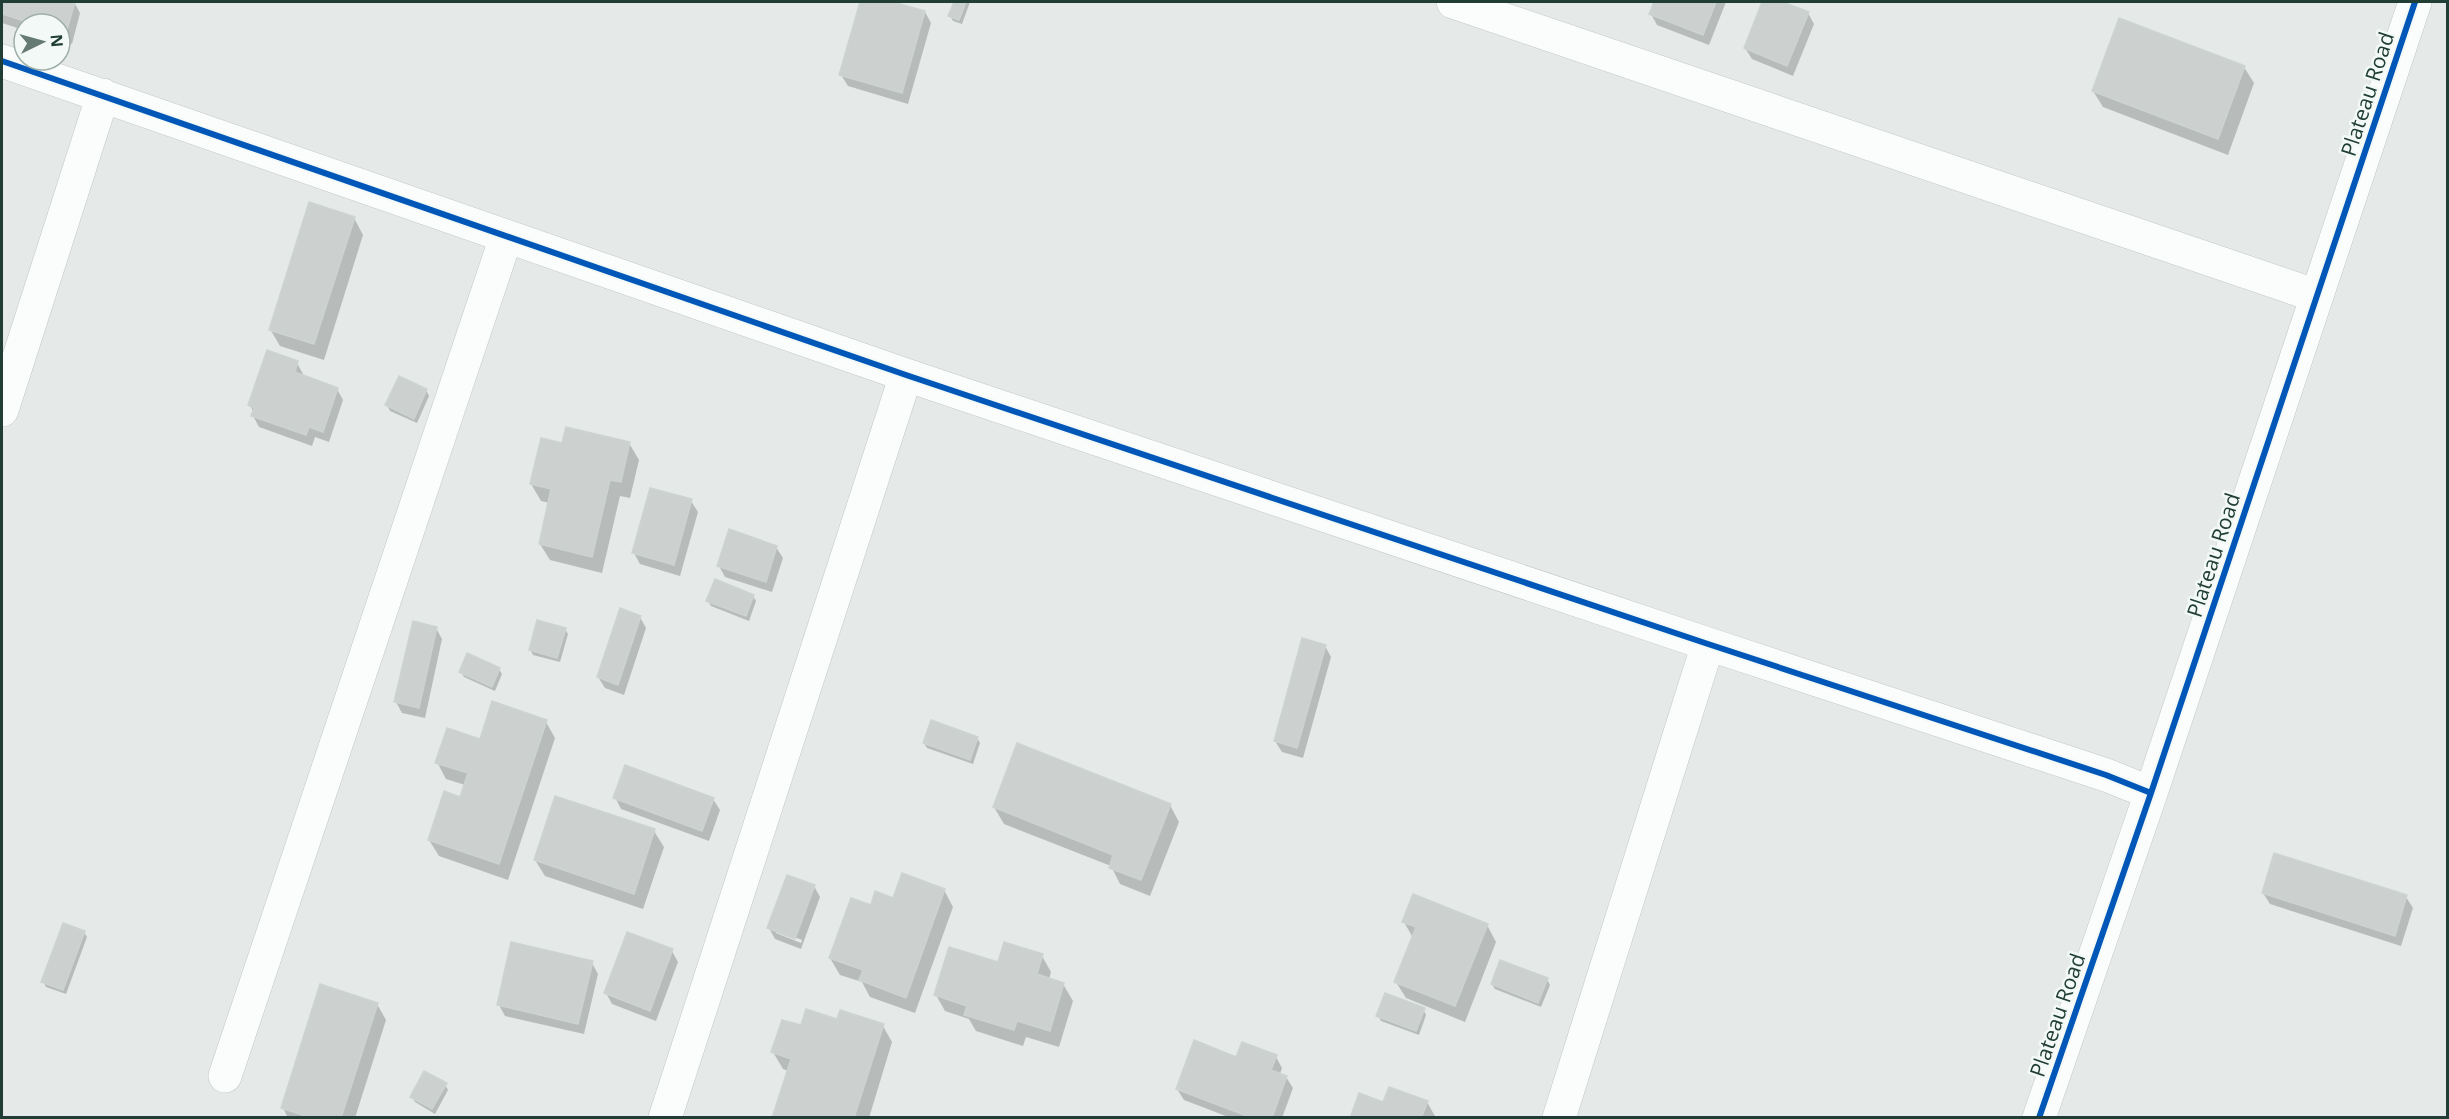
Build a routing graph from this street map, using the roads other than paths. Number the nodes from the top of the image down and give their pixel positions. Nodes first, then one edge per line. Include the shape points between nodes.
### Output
1 (1453, 2) edge
2 (2415, 2) edge
3 (2, 61) edge
4 (103, 95) junction
5 (506, 237) junction
6 (2317, 296) junction
7 (906, 375) junction
8 (2, 410) edge
9 (1708, 644) junction
10 (2151, 793) junction
11 (225, 1076) dead end
12 (665, 1118) edge
13 (1559, 1118) edge
14 (2038, 1118) edge

1 - 6 street
2 - 6 street, Plateau Road
3 - 4 street
4 - 5 street
4 - 8 street
5 - 7 street
5 - 11 street
6 - 10 street, Plateau Road
7 - 9 street
7 - 12 street
9 - 10 street
9 - 13 street
10 - 14 street, Plateau Road

